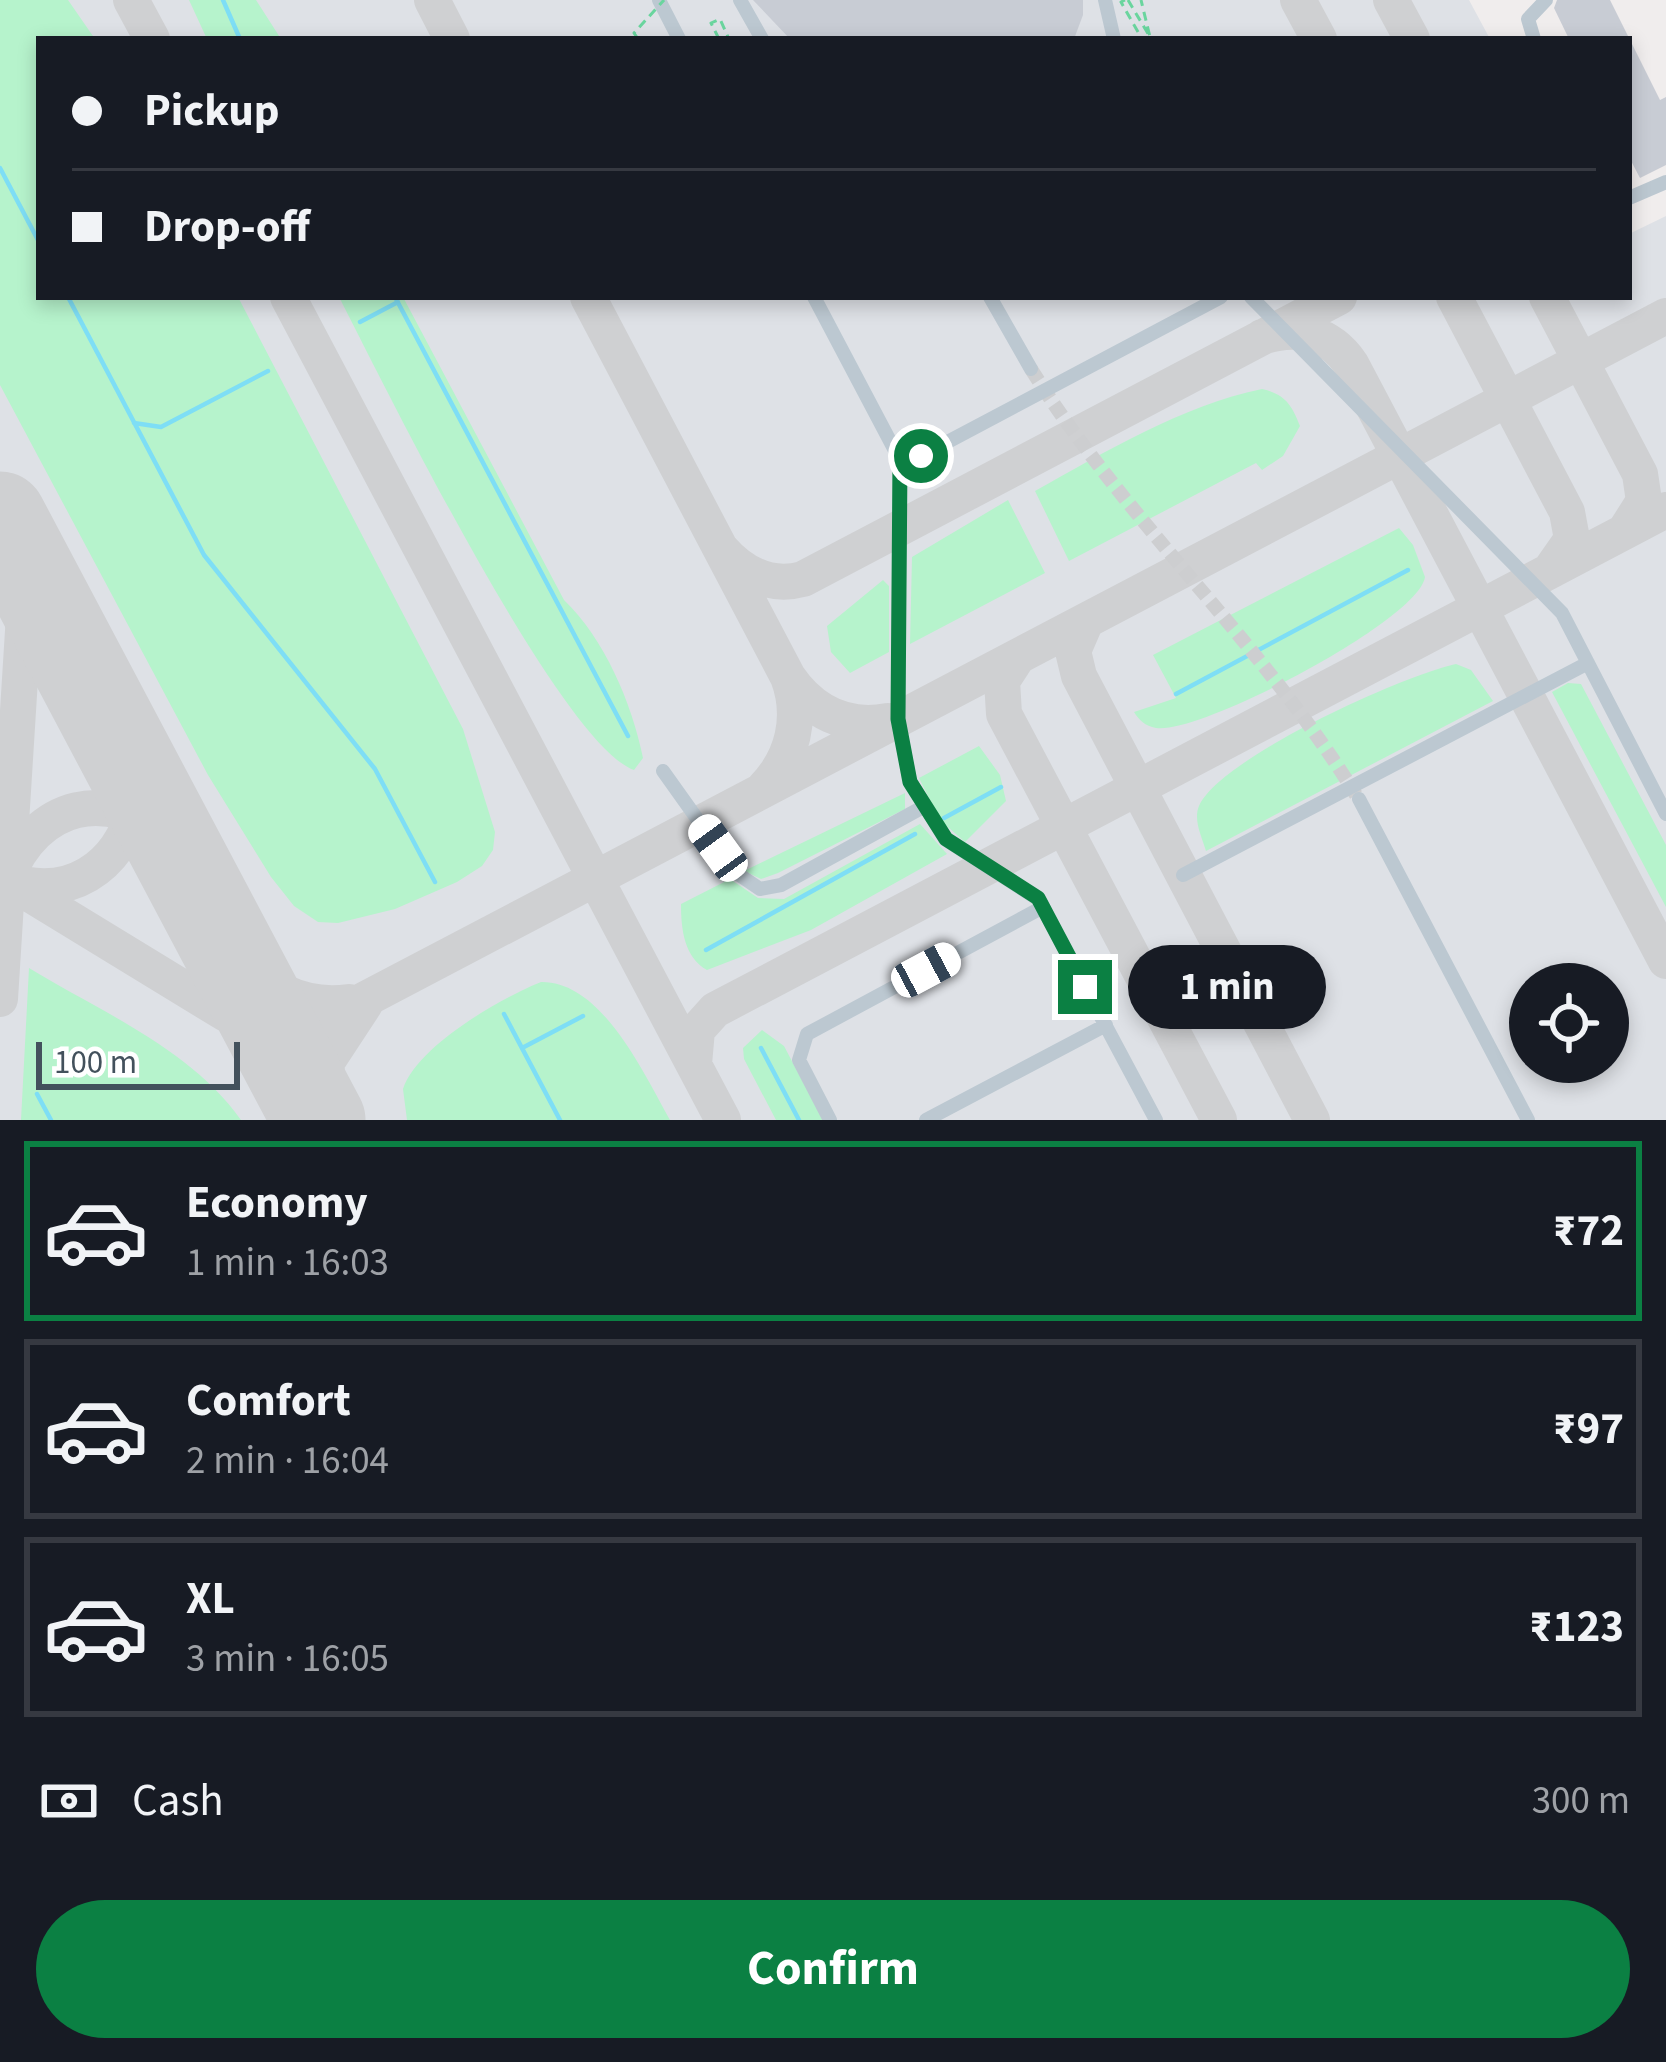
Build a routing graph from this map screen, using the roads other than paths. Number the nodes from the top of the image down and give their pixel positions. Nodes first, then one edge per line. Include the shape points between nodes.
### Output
1 (661, 0) edge
2 (740, 0) edge
3 (1105, 0) edge
4 (1546, 0) edge
5 (678, 36) edge
6 (760, 36) edge
7 (1113, 36) edge
8 (1533, 36) edge
9 (1666, 182) edge
10 (1632, 197) edge
11 (816, 300) edge
12 (992, 300) edge
13 (1215, 300) edge
14 (1254, 300) edge
15 (1030, 369) tunnel mouth
16 (900, 460) junction
17 (1588, 663) junction
18 (663, 771) dead end
19 (1359, 799) tunnel mouth
20 (923, 807) junction
21 (1666, 814) edge
22 (1183, 875) dead end
23 (1043, 907) junction
24 (1106, 1025) junction
25 (830, 1120) edge
26 (926, 1120) edge
27 (1156, 1120) edge
28 (1528, 1120) edge

1 - 5 lane
2 - 6 lane
3 - 7 lane
4 - 8 lane via 1528,19
9 - 10 lane
11 - 16 lane
12 - 15 lane
13 - 16 lane
14 - 17 lane via 1562,613
16 - 20 lane via 898,719
17 - 21 lane
17 - 22 lane
18 - 20 lane via 735,872 760,889
19 - 28 lane
20 - 23 lane via 946,839 1030,890
23 - 24 lane
23 - 25 lane via 807,1034 799,1060
24 - 26 lane
24 - 27 lane

